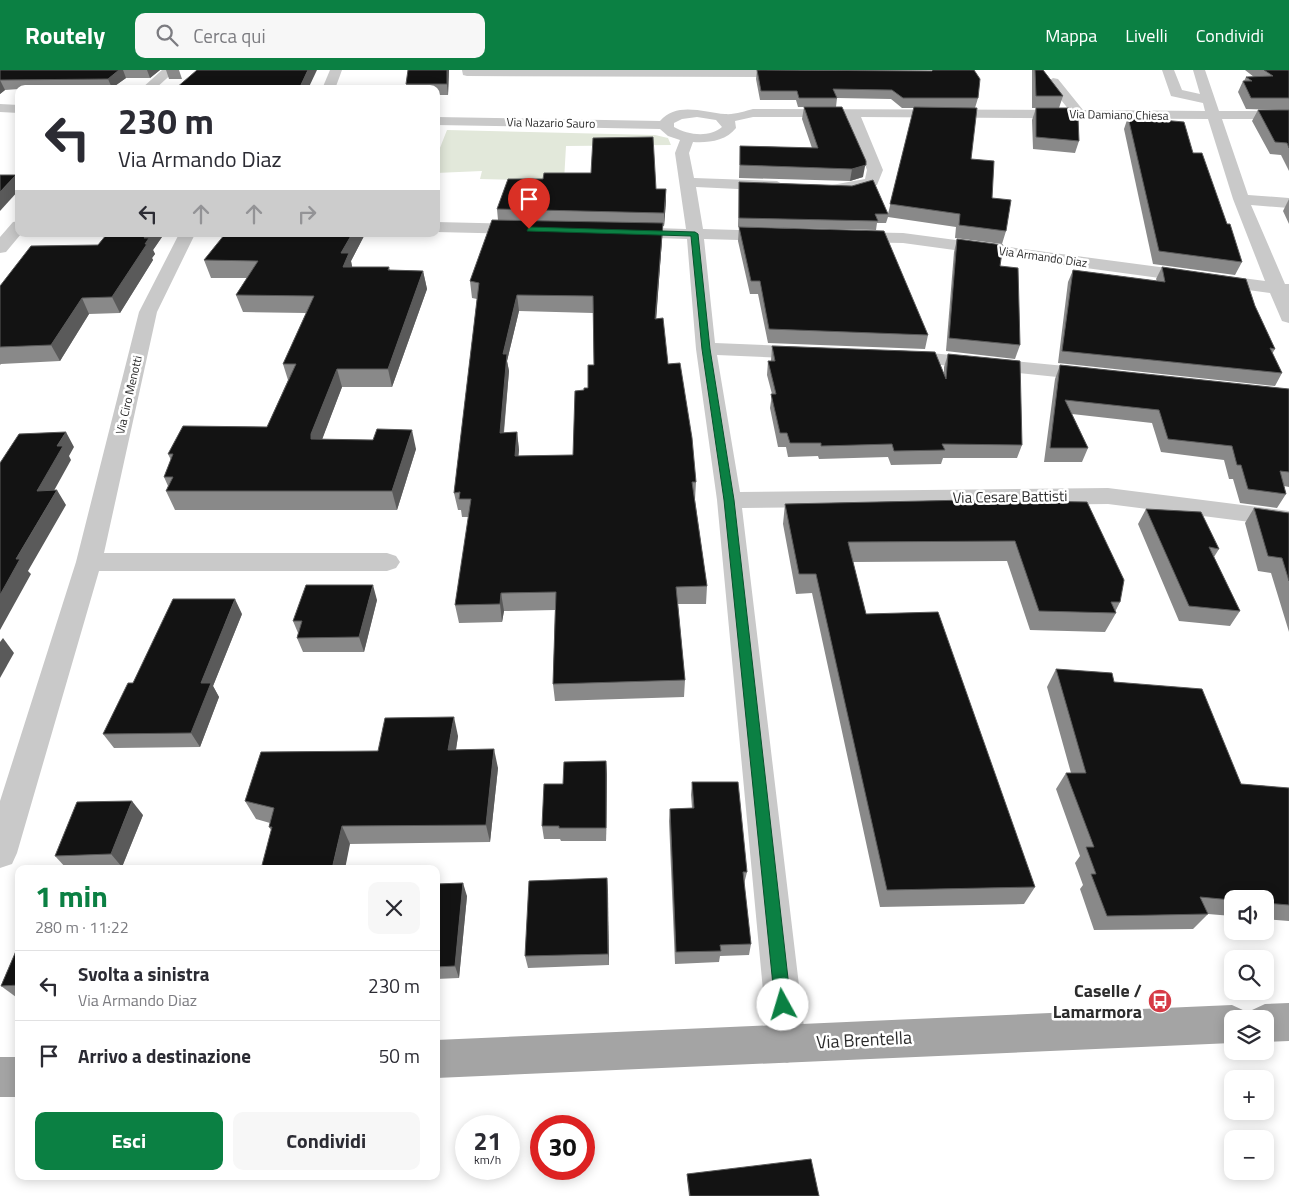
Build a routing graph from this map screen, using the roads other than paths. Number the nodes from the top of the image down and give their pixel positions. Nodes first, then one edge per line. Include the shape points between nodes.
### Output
1 (170, 70) edge
2 (336, 70) edge
3 (1168, 70) edge
4 (1199, 70) edge
5 (467, 72) dead end
6 (805, 73) edge
7 (1053, 82) edge
8 (152, 85) edge
9 (330, 85) edge
10 (1209, 100) junction
11 (0, 108) edge
12 (15, 108) edge
13 (852, 113) junction
14 (1079, 114) junction
15 (1289, 115) edge
16 (1214, 116) junction
17 (725, 120) junction
18 (440, 124) edge
19 (665, 125) junction
20 (688, 137) junction
21 (686, 182) junction
22 (793, 186) edge
23 (822, 187) edge
24 (1241, 199) junction
25 (1289, 203) edge
26 (0, 223) edge
27 (15, 225) edge
28 (440, 227) edge
29 (15, 230) edge
30 (543, 230) edge
31 (611, 232) edge
32 (695, 234) junction
33 (798, 236) edge
34 (185, 237) edge
35 (836, 237) edge
36 (0, 248) edge
37 (1284, 290) edge
38 (1289, 317) edge
39 (706, 349) junction
40 (828, 353) edge
41 (876, 355) edge
42 (1112, 376) edge
43 (729, 500) junction
44 (1289, 519) edge
45 (89, 562) junction
46 (387, 562) dead end
47 (0, 853) edge
48 (1289, 1022) edge
49 (1274, 1023) edge
50 (1224, 1024) edge
51 (787, 1044) junction
52 (440, 1059) edge
53 (15, 1076) edge
54 (0, 1077) edge

1 - 8 street
2 - 9 street
3 - 10 street via 1176,93
4 - 10 street
5 - 6 street via 685,79
7 - 14 street
10 - 16 street
11 - 12 street
13 - 14 street, Via Damiano Chiesa
13 - 17 street, Via Damiano Chiesa via 753,113
13 - 23 street via 875,170 872,182 851,188
14 - 16 street, Via Damiano Chiesa
15 - 16 street, Via Damiano Chiesa
16 - 24 street
17 - 19 street via 687,107
17 - 20 street via 729,128 719,135
18 - 19 street, Via Nazario Sauro
19 - 20 street via 671,132
20 - 21 street via 682,153
21 - 22 street
21 - 32 street
24 - 25 street
24 - 37 street
26 - 27 street
28 - 30 street
29 - 36 street
31 - 32 street
32 - 33 street
32 - 39 street
34 - 45 street, Via Ciro Menotti via 148,312
35 - 37 street, Via Armando Diaz via 902,238
37 - 38 street
39 - 40 street
39 - 43 street
41 - 42 street
43 - 44 street, Via Cesare Battisti via 1108,496
43 - 51 street
45 - 46 street
45 - 47 street, Via Ciro Menotti
48 - 49 main road
50 - 51 main road, Via Brentella
51 - 52 main road, Via Brentella
53 - 54 main road

